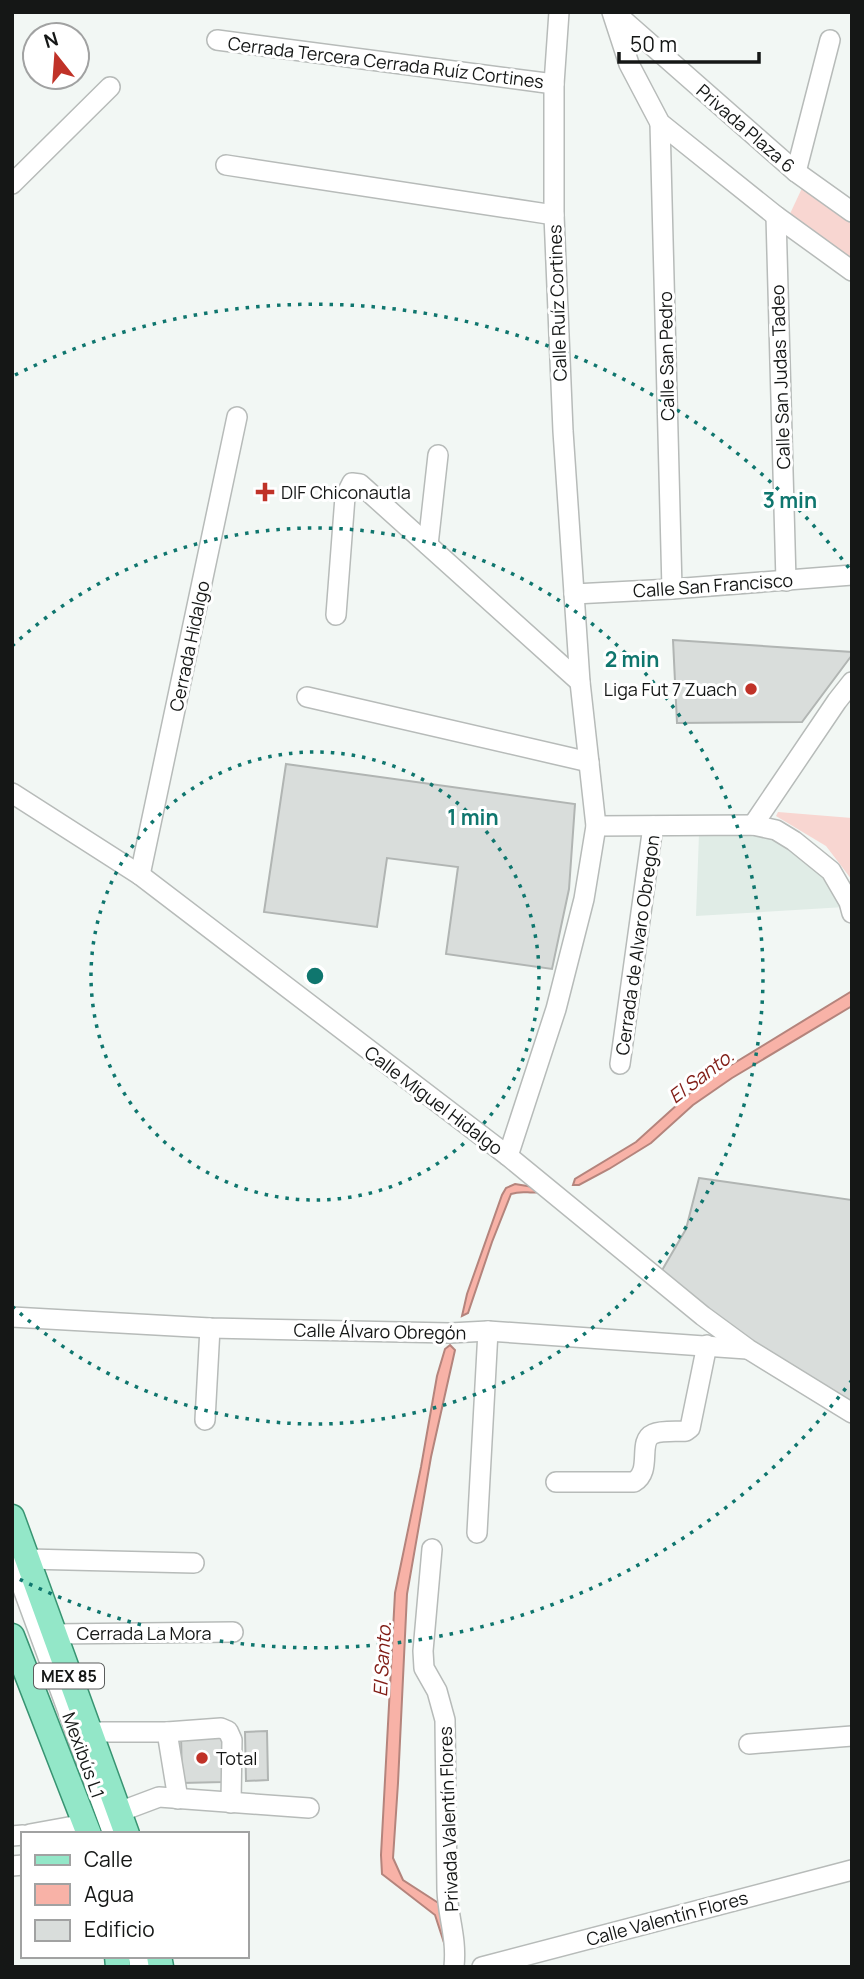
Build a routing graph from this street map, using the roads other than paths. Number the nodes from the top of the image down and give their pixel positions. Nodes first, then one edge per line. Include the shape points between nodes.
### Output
1 (559, 12) edge
2 (613, 12) edge
3 (217, 40) dead end
4 (830, 40) dead end
5 (554, 84) junction
6 (110, 87) dead end
7 (660, 123) junction
8 (226, 165) dead end
9 (796, 172) junction
10 (12, 184) edge
11 (852, 212) edge
12 (554, 215) junction
13 (776, 216) junction
14 (852, 271) edge
15 (237, 417) dead end
16 (438, 455) dead end
17 (428, 545) junction
18 (852, 575) edge
19 (786, 580) junction
20 (672, 589) junction
21 (574, 594) junction
22 (336, 614) dead end
23 (580, 682) junction
24 (852, 682) edge
25 (307, 697) dead end
26 (589, 762) junction
27 (12, 793) edge
28 (653, 825) junction
29 (753, 825) junction
30 (596, 826) junction
31 (140, 876) junction
32 (852, 913) edge
33 (620, 1064) dead end
34 (508, 1157) junction
35 (12, 1317) edge
36 (210, 1328) junction
37 (488, 1331) junction
38 (707, 1345) junction
39 (748, 1349) junction
40 (852, 1413) edge
41 (205, 1420) dead end
42 (555, 1482) dead end
43 (12, 1517) edge
44 (477, 1533) dead end
45 (432, 1549) dead end
46 (20, 1559) edge
47 (194, 1563) dead end
48 (12, 1595) edge
49 (233, 1632) dead end
50 (54, 1634) junction
51 (12, 1636) edge
52 (167, 1731) junction
53 (90, 1732) junction
54 (852, 1736) edge
55 (749, 1744) dead end
56 (178, 1799) junction
57 (231, 1803) junction
58 (309, 1808) dead end
59 (119, 1827) edge
60 (92, 1831) edge
61 (71, 1832) edge
62 (852, 1870) edge
63 (454, 1967) edge
64 (482, 1967) edge

1 - 5 street, Calle Ruíz Cortines
2 - 7 street via 629,64
2 - 9 street, Privada Plaza 6
3 - 5 street, Cerrada Tercera Cerrada Ruíz Cortines
4 - 9 street
5 - 12 street, Calle Ruíz Cortines
6 - 10 street
7 - 13 street
7 - 20 street, Calle San Pedro
8 - 12 street
9 - 11 street, Privada Plaza 6
12 - 21 street, Calle Ruíz Cortines
13 - 14 street
13 - 19 street, Calle San Judas Tadeo
15 - 31 street, Cerrada Hidalgo
16 - 17 street
17 - 22 street via 360,484 352,483 345,497
17 - 23 street
18 - 19 street, Calle San Francisco
19 - 20 street, Calle San Francisco
20 - 21 street, Calle San Francisco
21 - 23 street
23 - 26 street
24 - 29 street
25 - 26 street
26 - 30 street
27 - 31 street, Calle Miguel Hidalgo
28 - 29 street
28 - 30 street
28 - 33 street, Cerrada de Alvaro Obregon
29 - 32 street via 776,830 831,872
30 - 34 street via 584,899 556,1009
31 - 34 street, Calle Miguel Hidalgo
34 - 39 street, Calle Miguel Hidalgo
35 - 36 street, Calle Álvaro Obregón
36 - 37 street, Calle Álvaro Obregón
36 - 41 street
37 - 38 street, Calle Álvaro Obregón
37 - 44 street
38 - 39 street, Calle Álvaro Obregón
38 - 42 street via 690,1428 650,1435 641,1478 635,1482
39 - 40 street, Calle Miguel Hidalgo
43 - 46 main road, MEX 85
45 - 63 street, Privada Valentín Flores via 423,1651 424,1668 445,1720 447,1889
46 - 47 street
46 - 50 main road, MEX 85
46 - 59 street, Mexibús L1
48 - 60 street, Mexibús L1
49 - 50 street, Cerrada La Mora
50 - 53 main road, MEX 85
51 - 60 main road, MEX 85
52 - 53 street
52 - 56 street
52 - 57 street via 228,1731 232,1740
53 - 59 main road, MEX 85
54 - 55 street
56 - 57 street
56 - 59 street via 159,1797
57 - 58 street
60 - 61 street
62 - 64 street, Calle Valentín Flores

